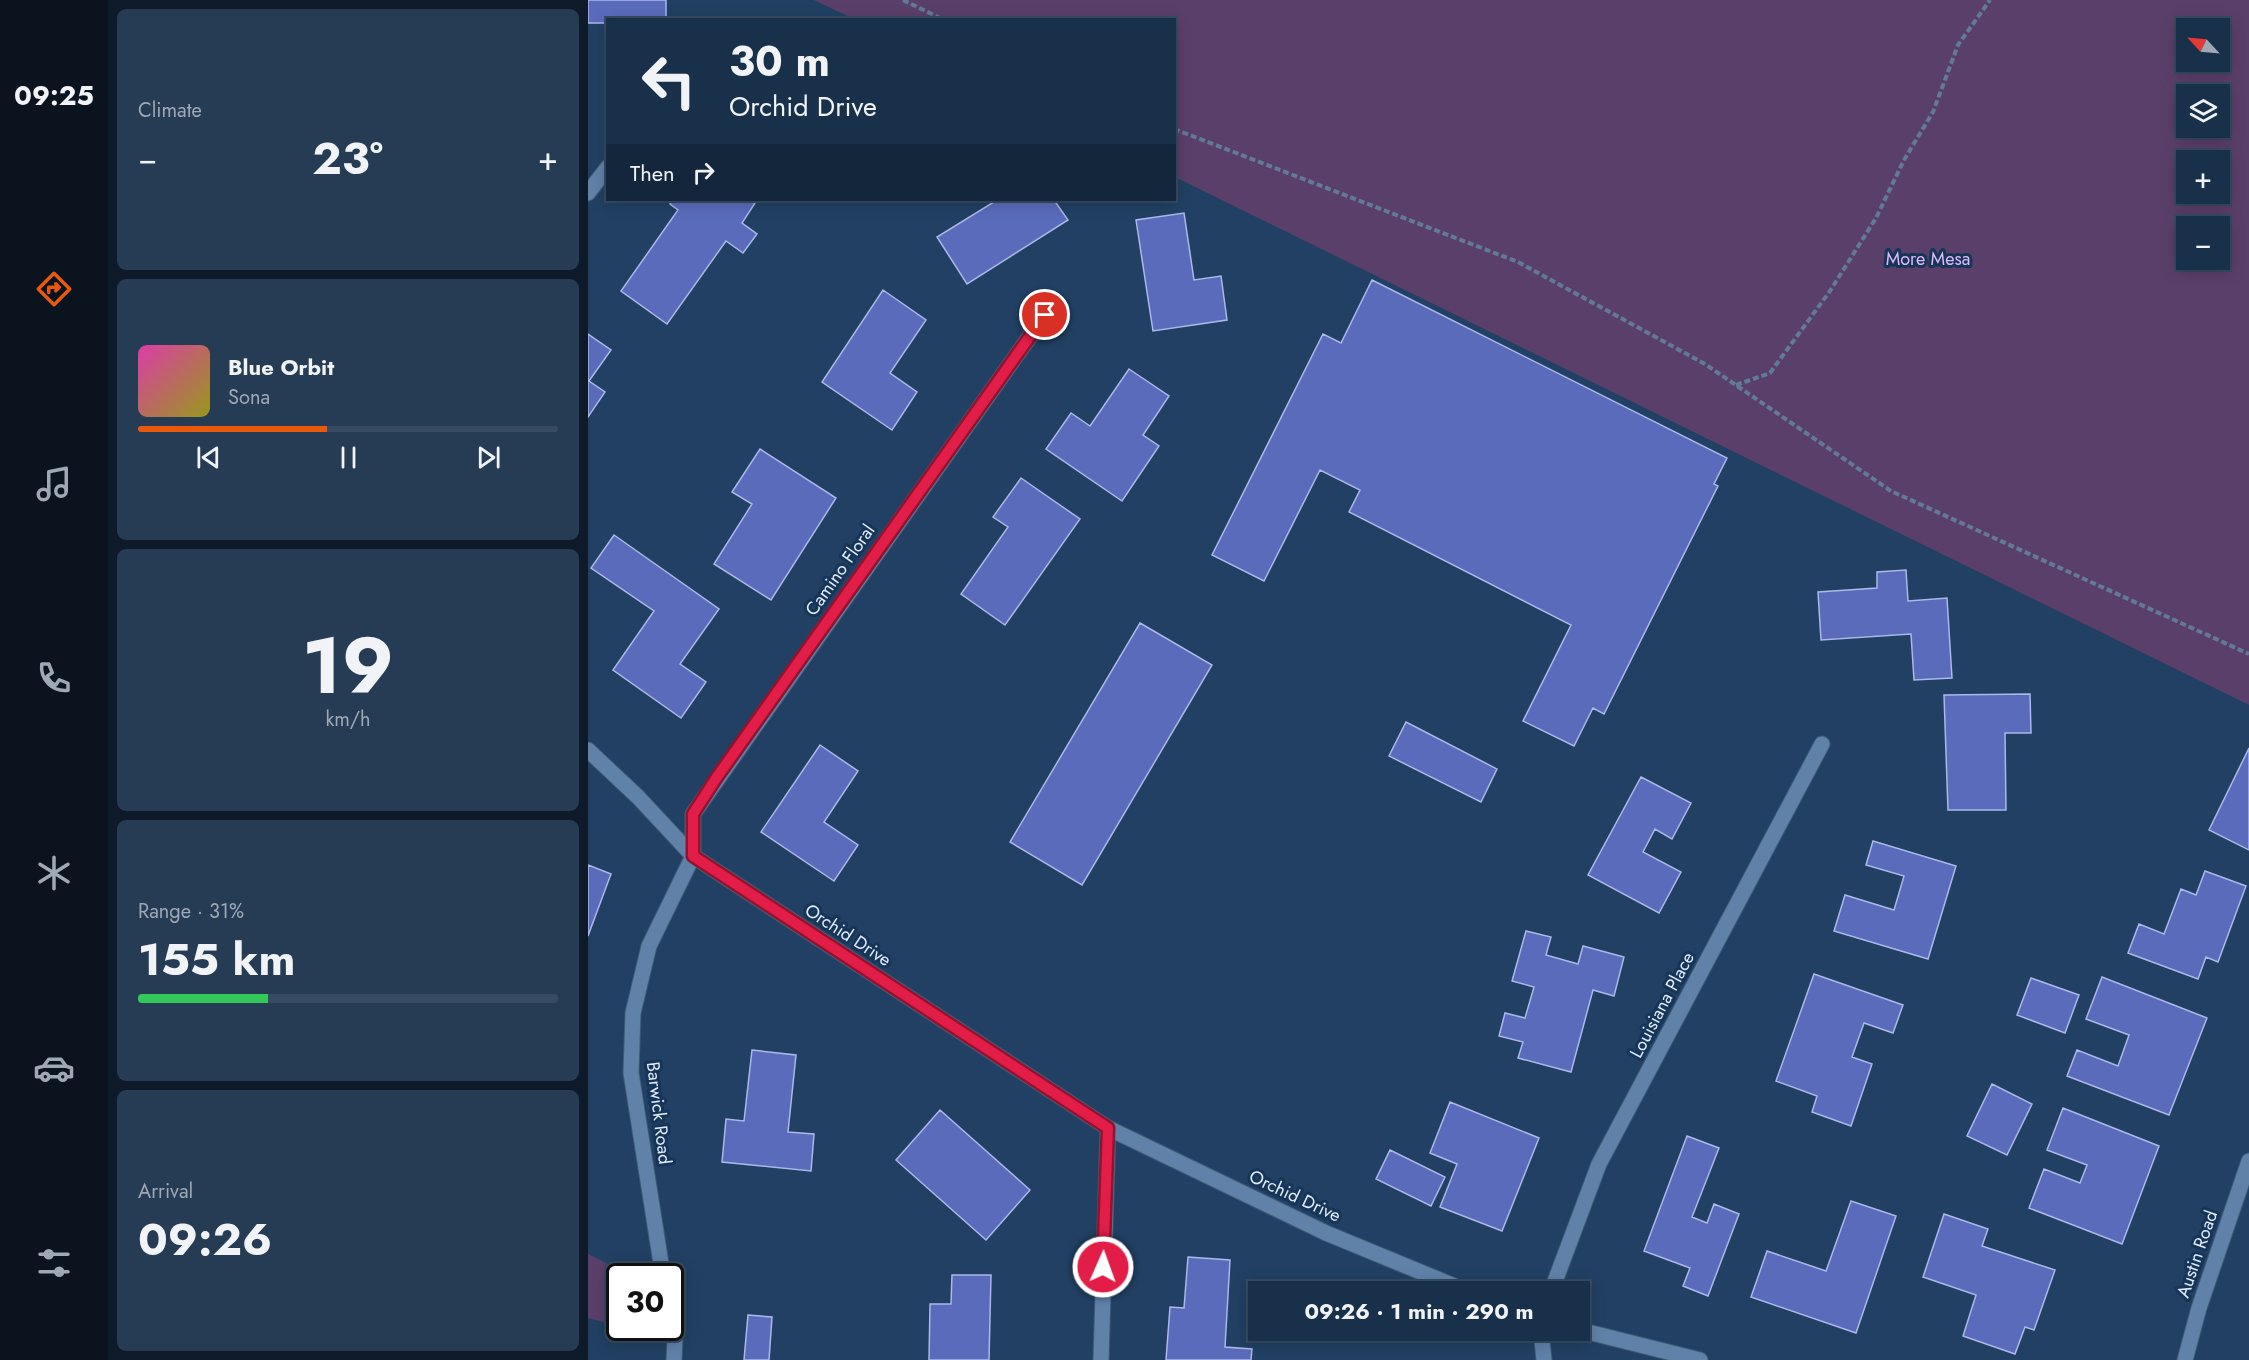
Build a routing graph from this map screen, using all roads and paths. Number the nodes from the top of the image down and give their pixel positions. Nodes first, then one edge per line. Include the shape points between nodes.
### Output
1 (903, 0) edge
2 (1990, 0) edge
3 (940, 18) edge
4 (1176, 130) edge
5 (606, 170) edge
6 (588, 193) edge
7 (1045, 315) dead end
8 (1736, 385) junction
9 (2249, 654) edge
10 (1822, 744) dead end
11 (588, 750) edge
12 (693, 856) junction
13 (1108, 1128) junction
14 (2249, 1161) edge
15 (661, 1263) edge
16 (1442, 1281) edge
17 (1555, 1281) edge
18 (1590, 1332) edge
19 (675, 1341) edge
20 (1542, 1341) edge
21 (675, 1360) edge
22 (1101, 1360) edge
23 (1544, 1360) edge
24 (1700, 1360) edge
25 (2185, 1360) edge

1 - 3 path
2 - 8 path via 1958,45 1933,112 1876,218 1830,291 1770,373
4 - 8 path via 1518,262 1705,364
5 - 6 street
7 - 12 street, Camino Floral via 717,777 693,814
8 - 9 path via 1891,491
10 - 17 street, Louisiana Place via 1599,1164
11 - 12 street, Orchid Drive
12 - 13 street, Orchid Drive
12 - 15 street, Barwick Road via 649,946 633,1013 631,1073
13 - 16 street, Orchid Drive via 1326,1233
13 - 22 street
14 - 25 street, Austin Road
18 - 24 street
19 - 21 street
20 - 23 street

